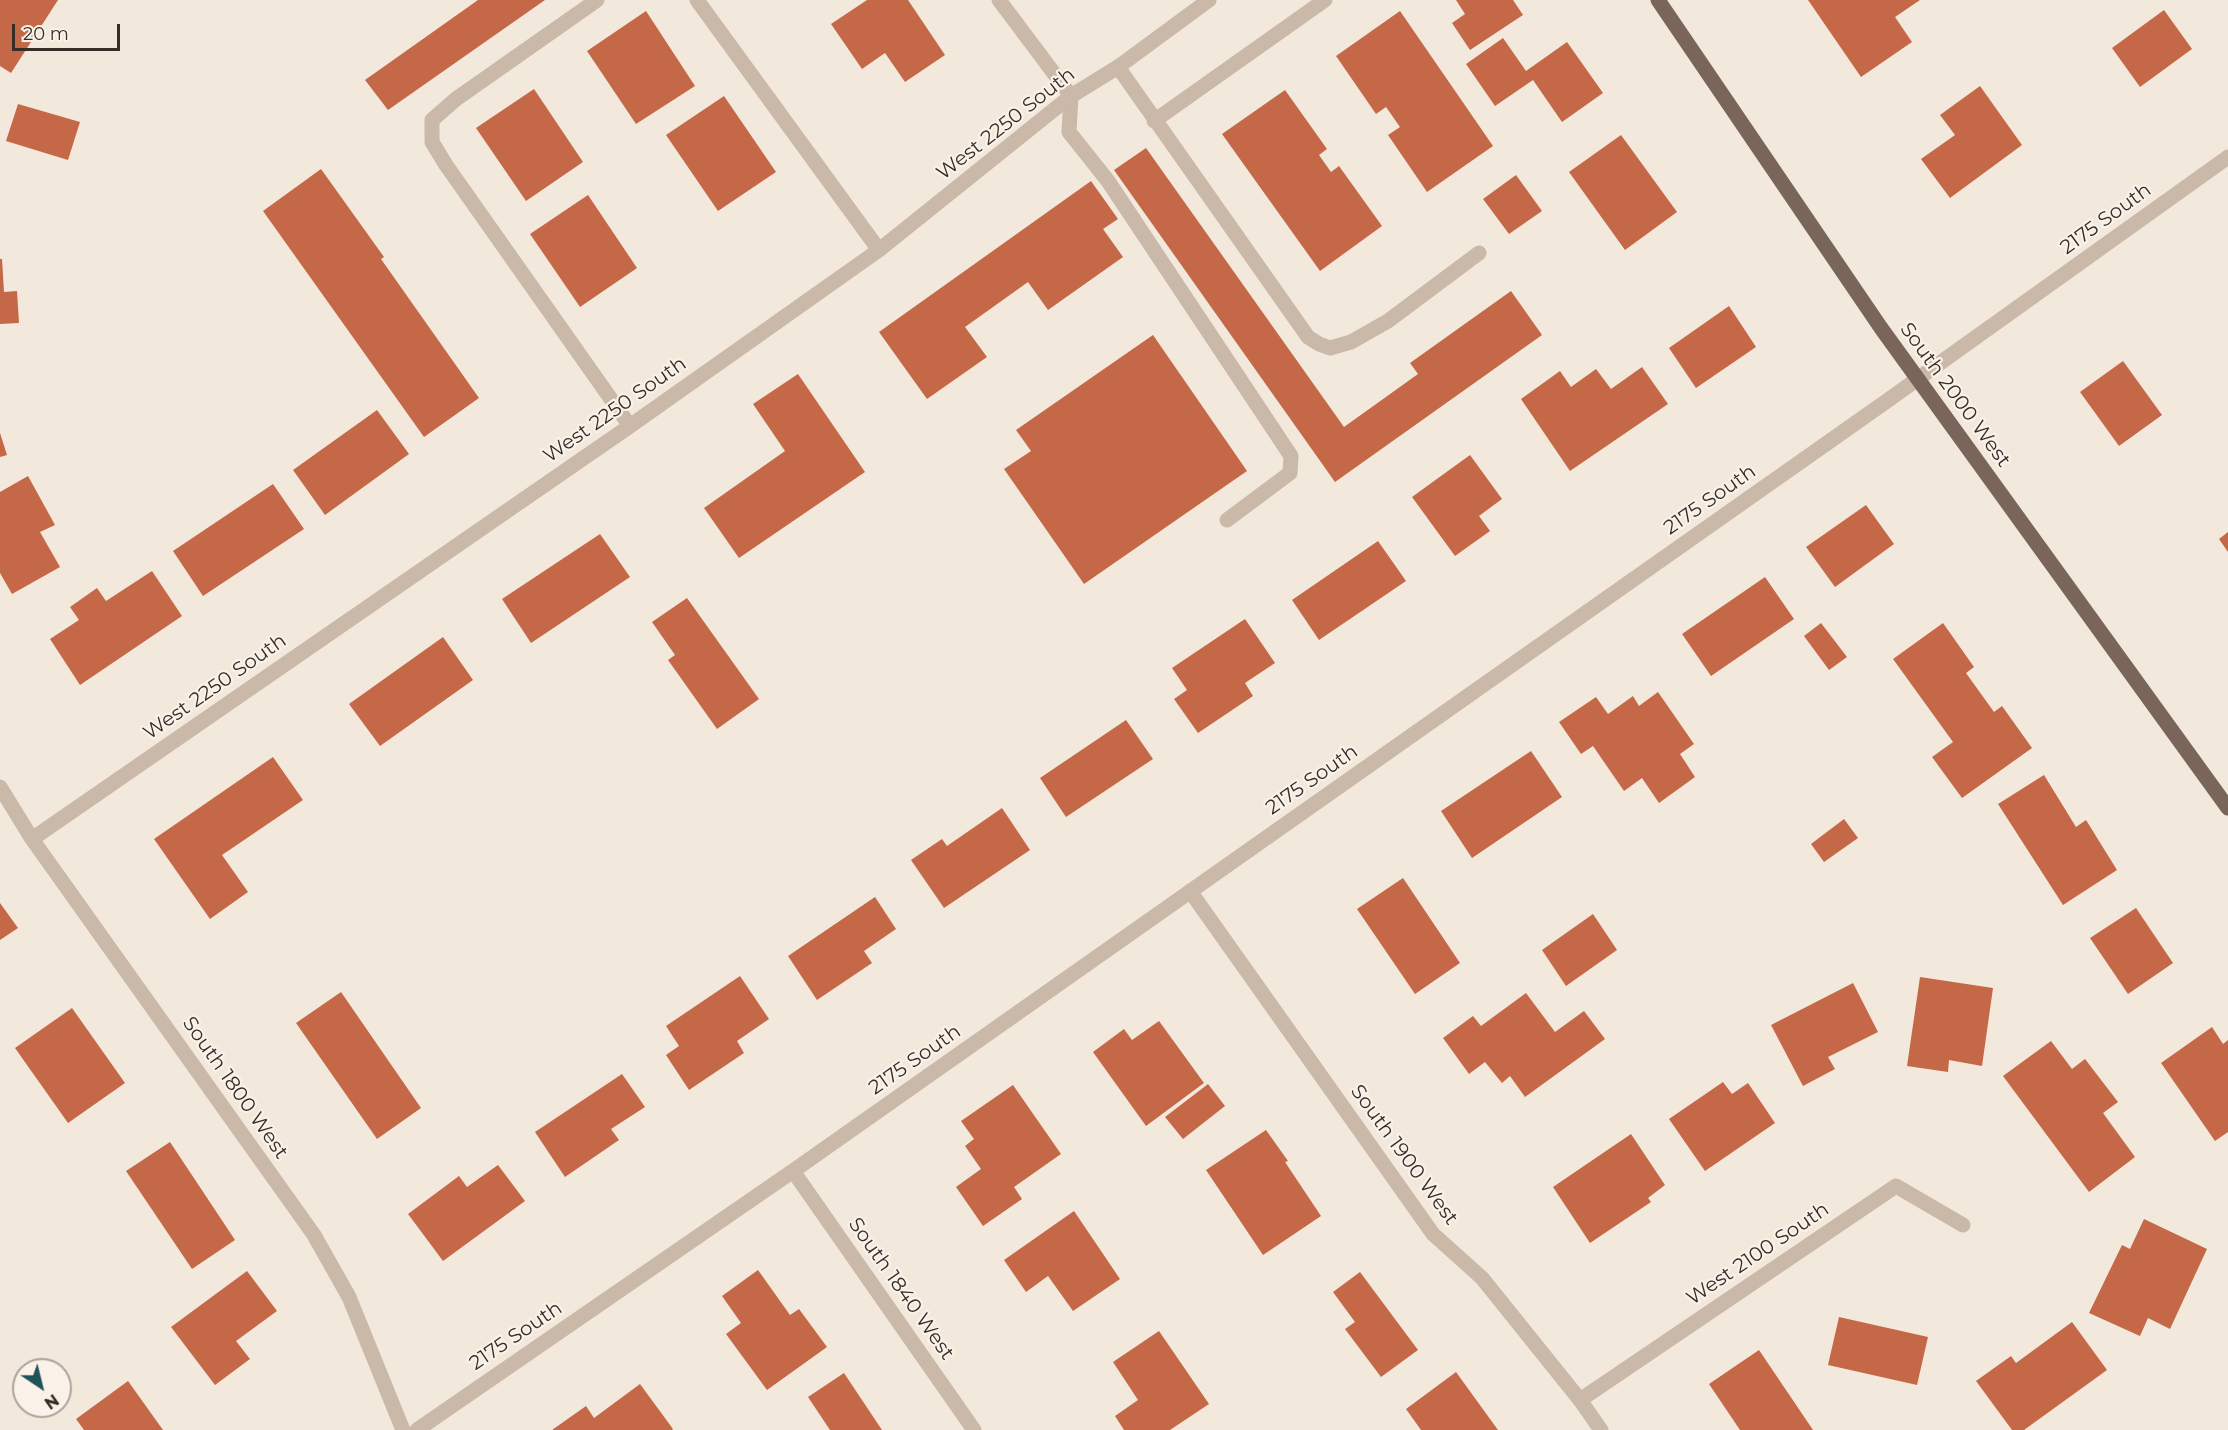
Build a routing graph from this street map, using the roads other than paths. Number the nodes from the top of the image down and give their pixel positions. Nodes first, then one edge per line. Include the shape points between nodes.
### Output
1 (597, 0) edge
2 (697, 0) edge
3 (999, 0) edge
4 (1209, 0) edge
5 (1325, 0) edge
6 (1658, 0) edge
7 (1118, 67) junction
8 (1071, 96) junction
9 (1155, 121) junction
10 (2228, 158) edge
11 (879, 250) junction
12 (1479, 253) dead end
13 (1918, 378) junction
14 (630, 426) junction
15 (1227, 520) dead end
16 (0, 787) edge
17 (2228, 808) edge
18 (32, 839) junction
19 (1190, 891) junction
20 (793, 1171) junction
21 (1963, 1225) dead end
22 (1580, 1400) junction
23 (403, 1430) edge
24 (417, 1430) edge
25 (974, 1430) edge
26 (1601, 1430) edge

1 - 14 street via 456,99 432,120 432,141
2 - 11 street
3 - 8 street
4 - 7 street, West 2250 South
5 - 9 street
6 - 13 main road, South 2000 West
7 - 8 street, West 2250 South
7 - 9 street
8 - 11 street, West 2250 South
8 - 15 street via 1069,132 1108,181 1291,456 1290,473
9 - 12 street via 1308,337 1319,344 1330,348 1351,342 1388,321
10 - 13 street, 2175 South
11 - 14 street, West 2250 South
13 - 17 main road, South 2000 West
13 - 19 street, 2175 South
14 - 18 street, West 2250 South
16 - 18 street, South 1800 West
18 - 23 street, South 1800 West via 314,1235 349,1297
19 - 20 street, 2175 South
19 - 22 street, South 1900 West via 1433,1234 1482,1278
20 - 24 street, 2175 South
20 - 25 street, South 1840 West
21 - 22 street, West 2100 South via 1896,1186
22 - 26 street, South 1900 West

